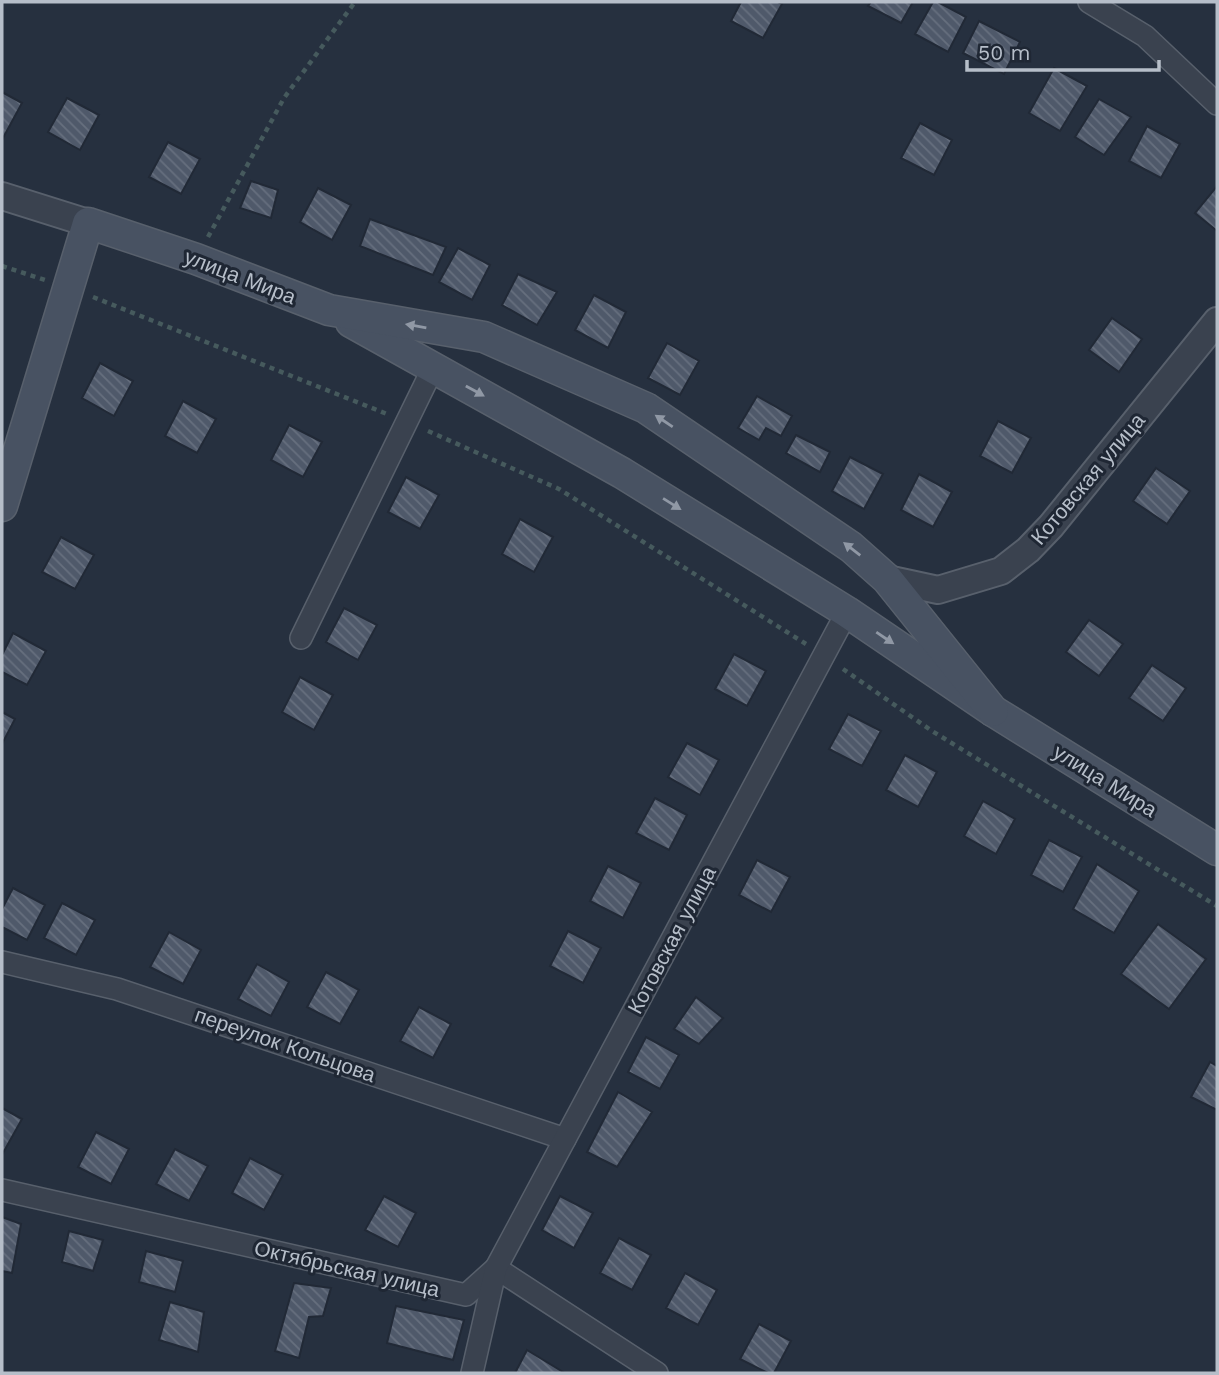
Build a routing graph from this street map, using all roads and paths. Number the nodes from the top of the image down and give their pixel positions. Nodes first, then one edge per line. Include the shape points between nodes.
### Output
1 (355, 2) edge
2 (1089, 2) edge
3 (1217, 104) edge
4 (2, 196) edge
5 (88, 223) junction
6 (196, 259) junction
7 (2, 266) edge
8 (68, 287) junction
9 (329, 310) junction
10 (1217, 321) edge
11 (433, 368) junction
12 (407, 422) junction
13 (2, 506) edge
14 (887, 579) junction
15 (847, 612) junction
16 (301, 638) dead end
17 (823, 655) junction
18 (993, 711) junction
19 (1217, 850) edge
20 (1217, 906) edge
21 (2, 962) edge
22 (565, 1139) junction
23 (2, 1190) edge
24 (496, 1268) junction
25 (472, 1373) edge
26 (657, 1373) edge

1 - 6 path via 284,98
2 - 3 street via 1145,36
4 - 5 street, улица Мира
5 - 6 main road, улица Мира
5 - 8 main road
6 - 9 main road, улица Мира
7 - 8 path
8 - 12 path
8 - 13 main road
9 - 11 main road, улица Мира
14 -> 9 main road, улица Мира via 851,547 646,408 484,337
10 - 14 street, Котовская улица via 1028,550 1001,570 938,590
11 - 12 street
11 -> 15 main road, улица Мира via 622,472
12 - 16 street
12 - 17 path via 559,489
14 - 18 main road, улица Мира
15 - 17 street, Котовская улица
15 -> 18 main road, улица Мира
17 - 20 path via 932,731
17 - 22 street, Котовская улица
18 - 19 main road, улица Мира
21 - 22 street, переулок Кольцова via 117,989
22 - 24 street, Котовская улица
23 - 24 street, Октябрьская улица via 466,1296
24 - 25 street
24 - 26 street

